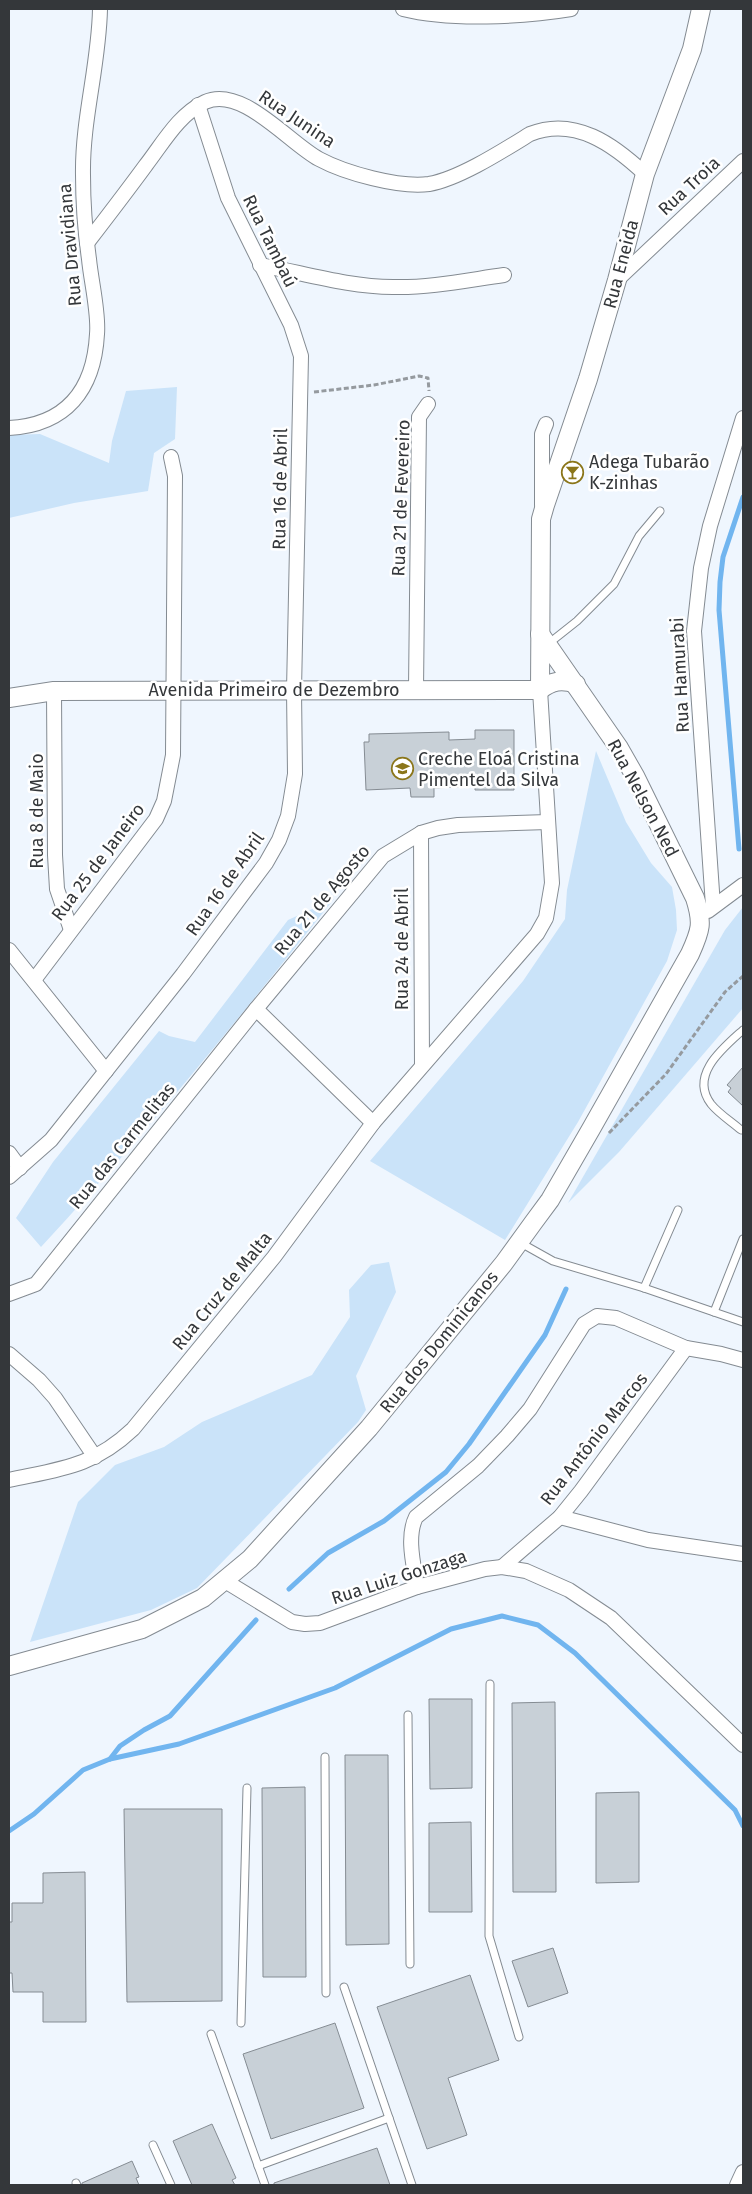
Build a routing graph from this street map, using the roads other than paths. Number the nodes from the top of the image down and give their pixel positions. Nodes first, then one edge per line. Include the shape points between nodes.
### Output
1 (100, 9) edge
2 (403, 9) edge
3 (571, 9) edge
4 (701, 9) edge
5 (553, 10) edge
6 (198, 106) junction
7 (743, 161) edge
8 (645, 174) junction
9 (87, 244) junction
10 (260, 264) junction
11 (504, 275) dead end
12 (617, 280) junction
13 (300, 393) joint
14 (428, 404) road end
15 (743, 418) edge
16 (546, 424) dead end
17 (9, 428) edge
18 (172, 458) dead end
19 (660, 511) dead end
20 (542, 518) junction
21 (544, 639) junction
22 (576, 684) junction
23 (416, 689) junction
24 (174, 690) junction
25 (294, 690) junction
26 (540, 690) junction
27 (54, 691) junction
28 (9, 698) edge
29 (548, 822) junction
30 (421, 833) junction
31 (743, 885) edge
32 (707, 912) junction
33 (71, 930) junction
34 (9, 950) edge
35 (34, 980) junction
36 (256, 1008) junction
37 (743, 1030) edge
38 (422, 1066) junction
39 (106, 1072) junction
40 (373, 1123) junction
41 (741, 1130) dead end
42 (9, 1153) edge
43 (20, 1168) junction
44 (9, 1177) edge
45 (678, 1210) dead end
46 (743, 1239) edge
47 (518, 1242) junction
48 (644, 1288) junction
49 (9, 1294) edge
50 (714, 1312) junction
51 (743, 1322) edge
52 (686, 1348) junction
53 (9, 1354) edge
54 (743, 1360) edge
55 (95, 1457) junction
56 (9, 1480) edge
57 (560, 1516) junction
58 (743, 1554) edge
59 (502, 1567) junction
60 (225, 1581) junction
61 (417, 1588) junction
62 (9, 1666) edge
63 (490, 1684) dead end
64 (408, 1715) dead end
65 (743, 1745) edge
66 (326, 1757) dead end
67 (247, 1788) dead end
68 (410, 1964) dead end
69 (344, 1987) dead end
70 (326, 1993) dead end
71 (241, 2023) dead end
72 (210, 2034) dead end
73 (519, 2037) dead end
74 (389, 2118) junction
75 (153, 2145) dead end
76 (258, 2166) junction
77 (743, 2172) edge
78 (171, 2185) edge
79 (265, 2185) edge
80 (412, 2185) edge
81 (737, 2185) edge

1 - 9 street, Rua Dravidiana via 83,175
2 - 5 street via 496,16
3 - 5 street
4 - 8 street, Rua Eneida via 692,49
6 - 8 street, Rua Junina via 208,100 237,102 318,159 339,169 394,182 423,185 451,177 530,134 557,128 586,132
6 - 9 street, Rua Junina via 177,125
6 - 10 street, Rua Tambaú via 228,198
7 - 12 street, Rua Troia
8 - 12 street, Rua Eneida
9 - 17 street, Rua Dravidiana via 98,333 90,376 75,400 52,419
10 - 11 street via 358,285 393,287 428,286
10 - 13 street, Rua Tambaú via 292,325 300,356
12 - 20 street, Rua Eneida
13 - 25 street, Rua 16 de Abril
14 - 23 street, Rua 21 de Fevereiro via 419,417
15 - 32 street, Rua Hamurabi via 710,526 701,568 694,631
16 - 20 street via 542,434
18 - 24 street, Rua 25 de Janeiro via 175,476
19 - 21 lane via 639,536 614,584 584,615
20 - 21 street
21 - 22 street, Rua Nelson Ned
21 - 26 street
22 - 26 street via 556,681
22 - 32 street, Rua Nelson Ned via 619,748 696,898
23 - 25 street, Avenida Primeiro de Dezembro
23 - 26 street, Avenida Primeiro de Dezembro
24 - 25 street, Avenida Primeiro de Dezembro
24 - 27 street, Avenida Primeiro de Dezembro
24 - 33 street, Rua 25 de Janeiro via 173,755 164,801 144,836
25 - 39 street, Rua 16 de Abril via 296,751 293,795 279,840 260,871
26 - 29 street, Rua Cruz de Malta
27 - 28 street, Avenida Primeiro de Dezembro
27 - 33 street, Rua 8 de Maio via 57,890
29 - 30 street, Rua 21 de Agosto via 458,825
29 - 38 street, Rua Cruz de Malta via 551,891 546,918 537,934
30 - 36 street, Rua 21 de Agosto via 394,848 372,867
30 - 38 street, Rua 24 de Abril
31 - 32 street
32 - 47 street, Rua dos Dominicanos via 690,954 591,1129 550,1200
33 - 35 street, Rua 25 de Janeiro
34 - 35 street
35 - 39 street
36 - 40 street
36 - 49 street, Rua das Carmelitas via 36,1284
37 - 41 lane via 708,1066 704,1084 711,1104
38 - 40 street, Rua Cruz de Malta
39 - 43 street, Rua 16 de Abril via 51,1140
40 - 55 street, Rua Cruz de Malta via 274,1257 156,1403 118,1444
42 - 43 street
43 - 44 street, Rua 16 de Abril
45 - 48 lane
46 - 50 lane
47 - 48 lane via 553,1261
47 - 60 street, Rua dos Dominicanos via 369,1428 250,1559
48 - 50 lane
50 - 51 lane
52 - 54 street
52 - 57 street, Rua Antônio Marcos
52 - 61 street via 616,1318 597,1316 584,1324 530,1409 507,1436 478,1466 416,1517 411,1526 411,1537
53 - 55 street via 55,1398
55 - 56 street, Rua Cruz de Malta via 80,1464
57 - 58 street via 648,1540
57 - 59 street, Rua Antônio Marcos
59 - 61 street, Rua Luiz Gonzaga via 484,1568
59 - 65 street, Rua Luiz Gonzaga via 526,1571 569,1590 611,1618
60 - 61 street, Rua Luiz Gonzaga via 292,1622 305,1624 320,1623
60 - 62 street, Rua dos Dominicanos via 203,1598 142,1629
63 - 73 lane via 489,1936
64 - 68 lane
66 - 70 lane
67 - 71 lane
69 - 74 lane
72 - 76 lane
74 - 76 lane
74 - 80 lane
75 - 78 lane
76 - 79 lane
77 - 81 street

